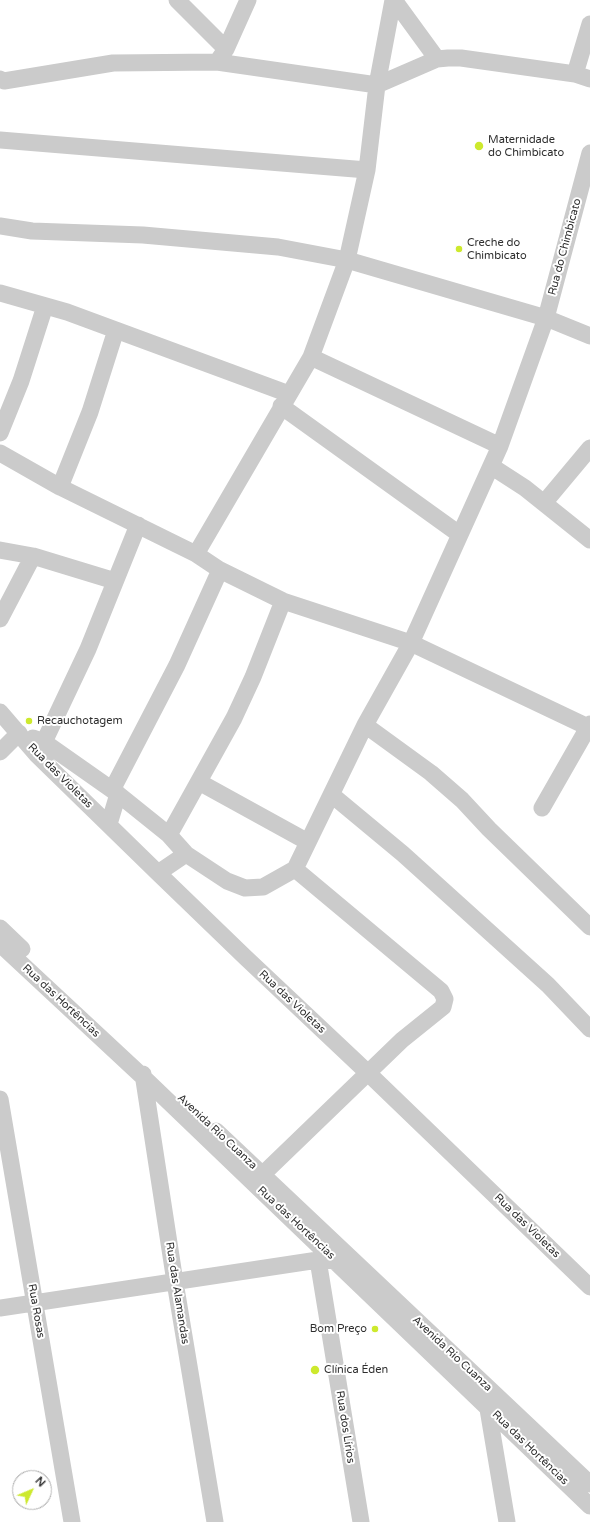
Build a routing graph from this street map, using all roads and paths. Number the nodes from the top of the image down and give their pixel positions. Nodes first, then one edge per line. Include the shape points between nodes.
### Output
1 (177, 0) edge
2 (248, 0) edge
3 (394, 0) edge
4 (590, 24) edge
5 (221, 55) junction
6 (437, 59) junction
7 (582, 76) edge
8 (0, 79) edge
9 (377, 85) junction
10 (0, 140) edge
11 (590, 153) edge
12 (367, 170) junction
13 (0, 226) edge
14 (347, 260) junction
15 (0, 293) edge
16 (45, 306) junction
17 (546, 318) junction
18 (116, 330) junction
19 (590, 336) edge
20 (311, 357) junction
21 (286, 400) junction
22 (0, 433) edge
23 (500, 446) junction
24 (590, 448) edge
25 (0, 453) edge
26 (491, 466) junction
27 (60, 487) junction
28 (544, 503) junction
29 (138, 525) junction
30 (460, 534) junction
31 (590, 540) edge
32 (0, 550) edge
33 (196, 554) junction
34 (33, 556) junction
35 (220, 570) junction
36 (115, 581) junction
37 (283, 602) junction
38 (0, 619) edge
39 (411, 643) junction
40 (0, 712) edge
41 (365, 725) junction
42 (589, 726) edge
43 (19, 733) junction
44 (41, 749) junction
45 (0, 752) edge
46 (199, 782) junction
47 (115, 792) junction
48 (332, 795) junction
49 (542, 808) dead end
50 (109, 824) junction
51 (169, 835) junction
52 (308, 842) junction
53 (186, 854) junction
54 (295, 869) junction
55 (158, 873) junction
56 (590, 927) edge
57 (0, 928) edge
58 (0, 944) edge
59 (590, 1029) edge
60 (143, 1070) junction
61 (368, 1073) junction
62 (0, 1099) edge
63 (262, 1175) junction
64 (318, 1260) junction
65 (336, 1261) junction
66 (354, 1261) junction
67 (174, 1282) junction
68 (590, 1287) edge
69 (35, 1304) junction
70 (0, 1308) edge
71 (488, 1408) junction
72 (590, 1484) edge
73 (590, 1506) edge
74 (72, 1522) edge
75 (215, 1522) edge
76 (361, 1522) edge
77 (508, 1522) edge

1 - 5 street
2 - 5 street
3 - 6 street
3 - 9 street
4 - 7 street
5 - 8 street via 113,63 4,81
5 - 9 street
6 - 7 street via 461,58
6 - 9 street
9 - 12 street
10 - 12 street
11 - 17 street, Rua do Chimbicato
12 - 14 street
13 - 14 street via 32,231 143,235 278,247
14 - 17 street
14 - 20 street
15 - 16 street
16 - 18 street
16 - 22 street via 21,381
17 - 19 street
17 - 23 street, Rua do Chimbicato
18 - 21 street
18 - 27 street via 90,412
20 - 21 street
20 - 23 street
21 - 30 street
21 - 33 street
23 - 26 street, Rua do Chimbicato
24 - 28 street
25 - 27 street
26 - 28 street
26 - 30 street, Rua do Chimbicato
27 - 29 street
28 - 31 street
29 - 33 street
29 - 36 street
30 - 39 street, Rua do Chimbicato
32 - 34 street
33 - 35 street
34 - 36 street
34 - 38 street
35 - 37 street
35 - 47 street
36 - 44 street via 88,649
37 - 39 street
37 - 46 street via 250,684
39 - 41 street, Rua do Chimbicato
39 - 42 street
40 - 43 street, Rua das Violetas
41 - 48 street, Rua do Chimbicato
41 - 56 street via 462,800
42 - 49 street
43 - 44 street
43 - 45 street
44 - 47 street
44 - 50 street, Rua das Violetas
46 - 51 street
46 - 52 street
47 - 50 street
47 - 51 street
48 - 52 street, Rua do Chimbicato
48 - 59 street via 404,854 542,979
50 - 55 street, Rua das Violetas
51 - 53 street
52 - 54 street, Rua do Chimbicato
53 - 54 street via 227,881 245,888 264,887
53 - 55 street
54 - 61 street via 440,991 445,998 443,1007 402,1040
55 - 61 street, Rua das Violetas
57 - 60 street, Avenida Rio Cuanza
58 - 60 street, Rua das Hortências
60 - 63 street, Avenida Rio Cuanza
60 - 65 street, Rua das Hortências
60 - 67 street, Rua das Alamandas
61 - 63 street
61 - 68 street, Rua das Violetas
62 - 69 street, Rua Rosas
63 - 66 street, Avenida Rio Cuanza
64 - 65 street
64 - 67 street
64 - 76 street, Rua dos Lírios
65 - 66 street
65 - 71 street, Rua das Hortências
66 - 72 street, Avenida Rio Cuanza
67 - 69 street
67 - 75 street, Rua das Alamandas
69 - 70 street
69 - 74 street, Rua Rosas
71 - 73 street, Rua das Hortências
71 - 77 street

